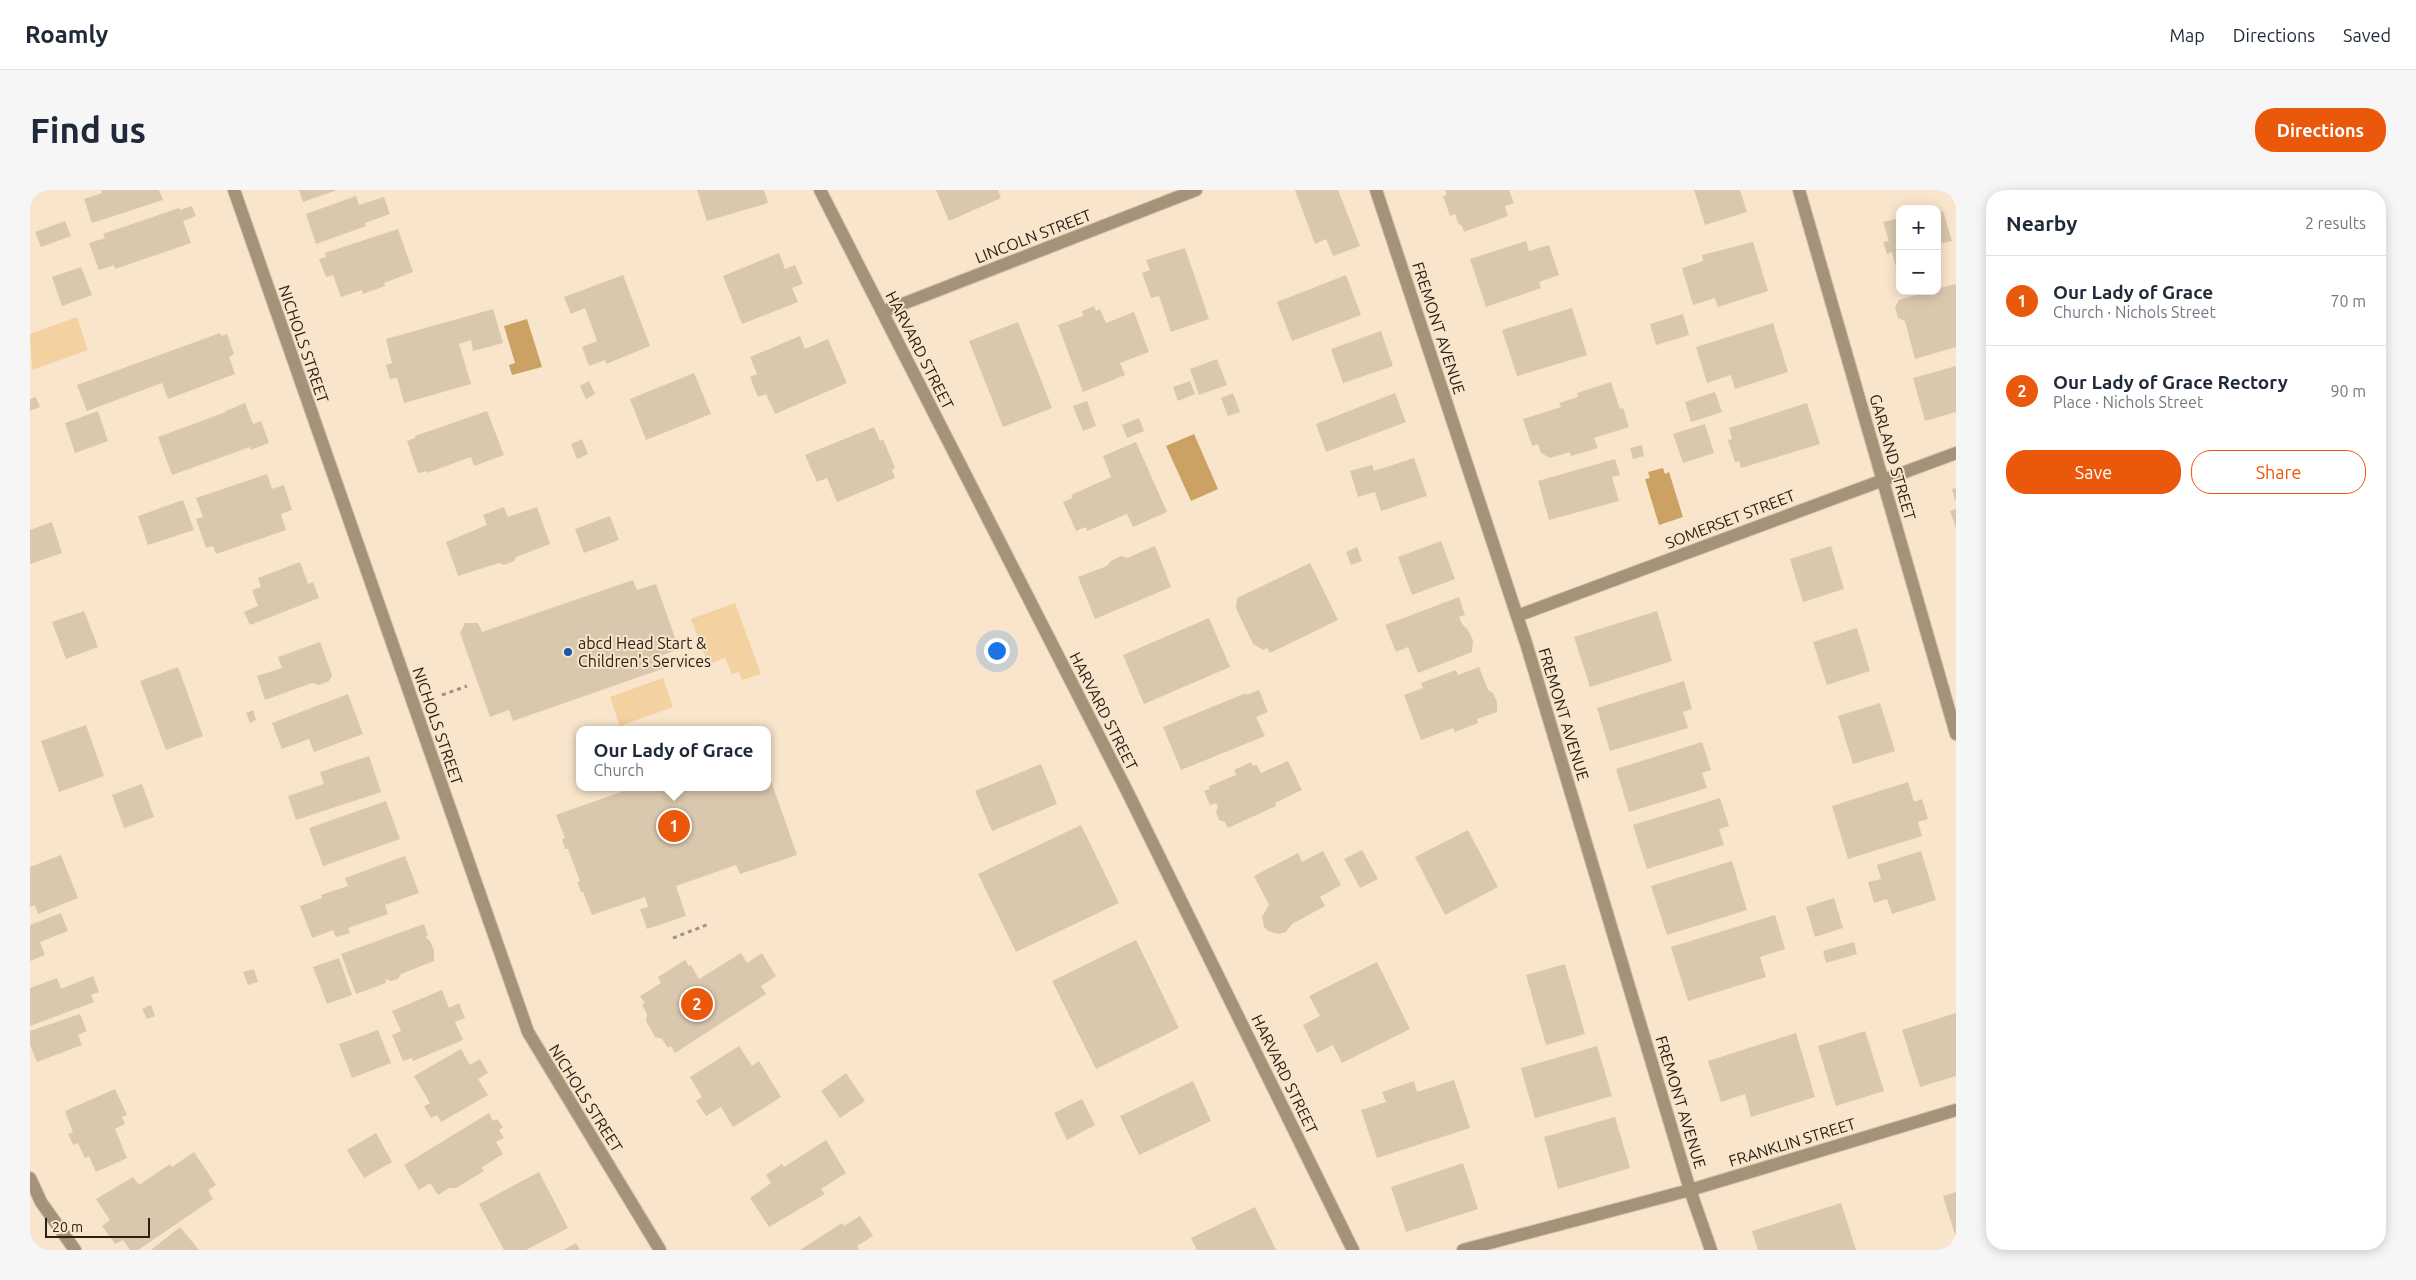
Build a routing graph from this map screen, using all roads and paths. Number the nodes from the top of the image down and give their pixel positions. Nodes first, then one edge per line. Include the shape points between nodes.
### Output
1 (234, 190) edge
2 (820, 190) edge
3 (1196, 190) edge
4 (1376, 190) edge
5 (1799, 190) edge
6 (882, 312) junction
7 (1956, 453) edge
8 (1882, 479) junction
9 (1517, 616) junction
10 (467, 686) dead end
11 (442, 695) dead end
12 (1956, 734) edge
13 (709, 924) dead end
14 (673, 938) dead end
15 (1956, 1110) edge
16 (30, 1178) edge
17 (1690, 1190) junction
18 (75, 1250) edge
19 (660, 1250) edge
20 (1353, 1250) edge
21 (1463, 1250) edge
22 (1711, 1250) edge

1 - 19 street, NICHOLS STREET via 528,1032
2 - 6 street, HARVARD STREET
3 - 6 street, LINCOLN STREET
4 - 9 street, FREMONT AVENUE
5 - 8 street, GARLAND STREET
6 - 20 street, HARVARD STREET via 1127,791
7 - 8 street, SOMERSET STREET
8 - 9 street, SOMERSET STREET
8 - 12 street, GARLAND STREET
9 - 17 street, FREMONT AVENUE
10 - 11 path
13 - 14 path
15 - 17 street, FRANKLIN STREET
16 - 18 street
17 - 21 street, FRANKLIN STREET
17 - 22 street, FREMONT AVENUE

